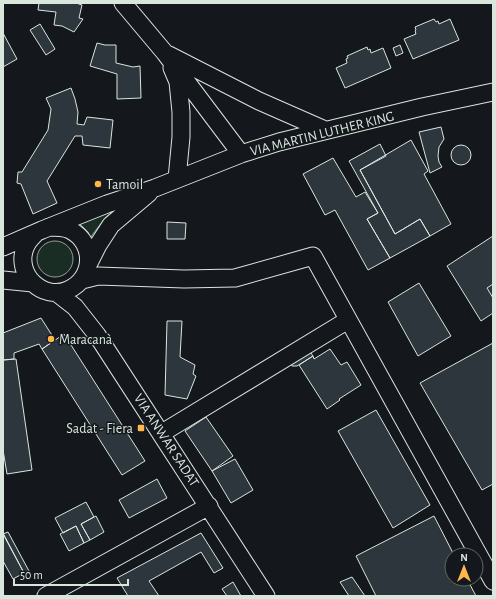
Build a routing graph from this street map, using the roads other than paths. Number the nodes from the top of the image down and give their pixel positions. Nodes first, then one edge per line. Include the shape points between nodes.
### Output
1 (123, 3) edge
2 (165, 53) junction
3 (493, 92) edge
4 (325, 130) junction
5 (241, 154) junction
6 (177, 179) junction
7 (155, 188) junction
8 (42, 230) junction
9 (3, 247) edge
10 (89, 263) junction
11 (3, 280) edge
12 (82, 280) junction
13 (33, 284) junction
14 (57, 293) junction
15 (348, 320) junction
16 (162, 433) junction
17 (209, 506) junction
18 (493, 581) edge
19 (46, 596) edge
20 (266, 596) edge

1 - 2 street
2 - 4 street via 259,101
2 - 5 street
2 - 6 street via 178,82 181,137
3 - 4 street, VIA MARTIN LUTHER KING
4 - 5 street, VIA MARTIN LUTHER KING
5 - 6 street, VIA MARTIN LUTHER KING
6 - 7 street, VIA MARTIN LUTHER KING
7 - 8 street
7 - 10 street via 111,226
8 - 9 street
8 - 10 street via 60,227 78,235 85,243
8 - 13 street via 29,240 24,248 23,267
10 - 12 street
11 - 13 street
12 - 14 street via 71,289
12 - 15 street via 98,276 235,278 313,256
13 - 14 street via 40,289
14 - 16 street, VIA ANWAR SADAT via 75,307 89,324
15 - 16 street
15 - 18 street
16 - 17 street, VIA ANWAR SADAT
17 - 19 street
17 - 20 street, VIA ANWAR SADAT

